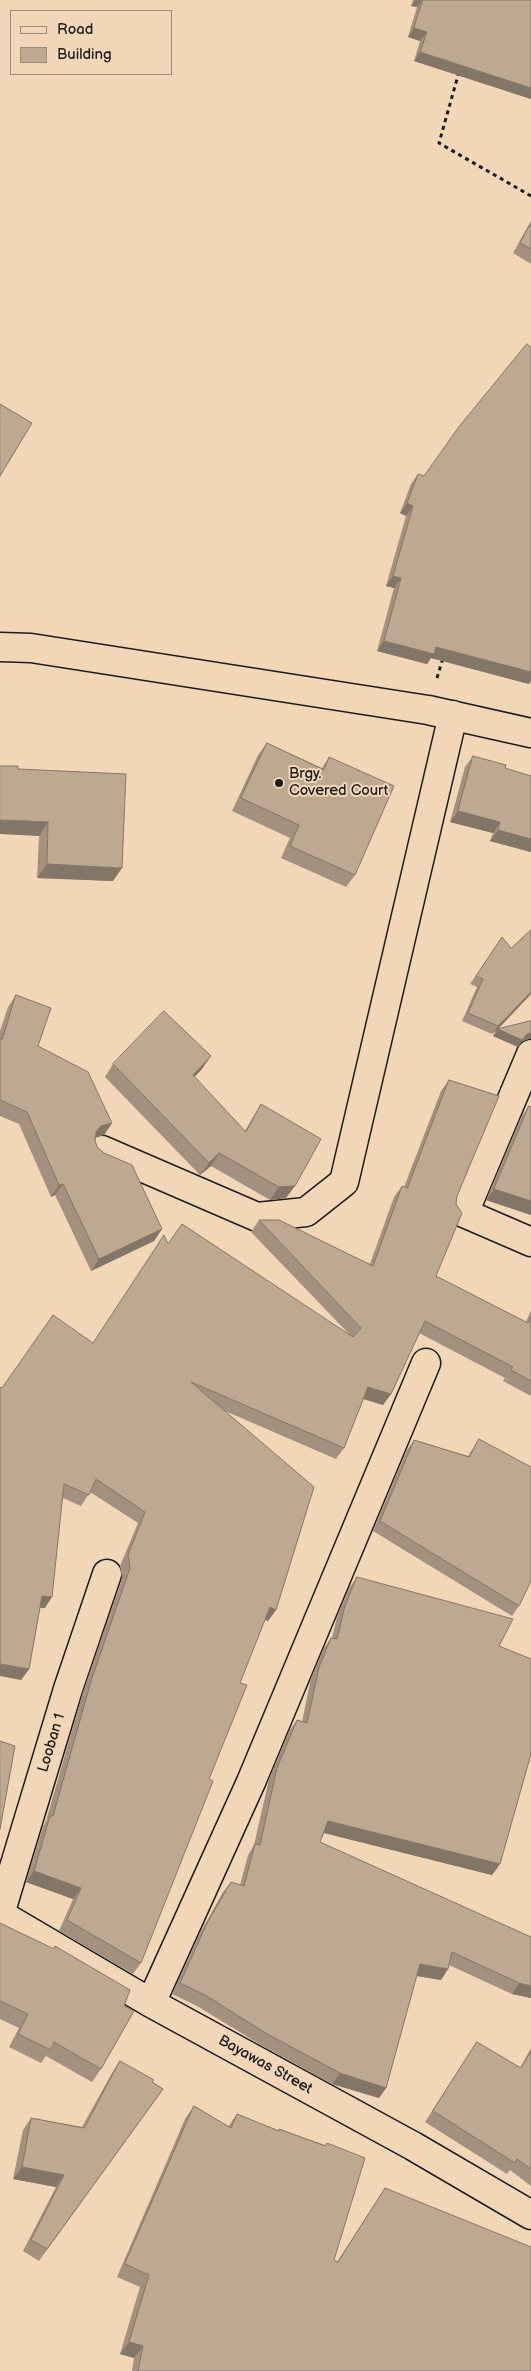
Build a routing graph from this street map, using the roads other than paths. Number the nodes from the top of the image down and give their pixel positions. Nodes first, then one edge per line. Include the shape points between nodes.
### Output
1 (0, 647) edge
2 (440, 712) junction
3 (531, 734) edge
4 (531, 1054) edge
5 (522, 1097) edge
6 (102, 1150) edge
7 (531, 1242) edge
8 (426, 1363) dead end
9 (107, 1574) dead end
10 (0, 1914) edge
11 (151, 2003) junction
12 (531, 2215) edge

1 - 2 street via 31,648
2 - 3 street
2 - 6 street via 344,1182 306,1212 257,1217
4 - 5 street
5 - 7 street via 464,1214
8 - 11 street via 251,1782
9 - 10 street, Looban 1 via 68,1689
10 - 11 street, Bayawas Street
11 - 12 street, Bayawas Street via 413,2146

